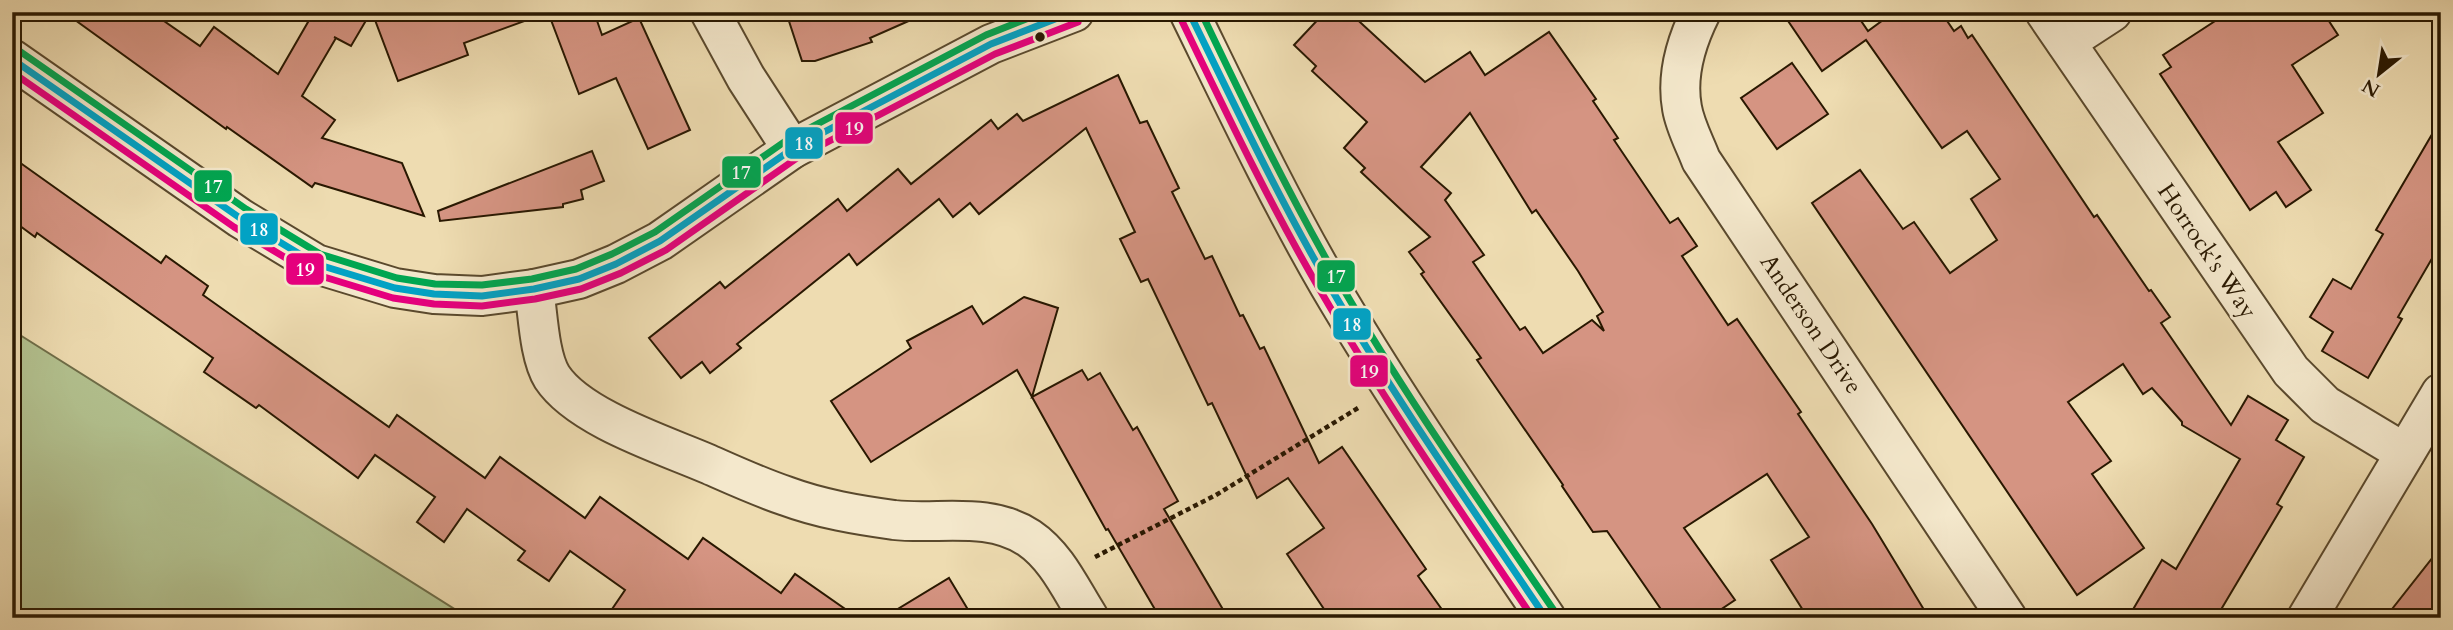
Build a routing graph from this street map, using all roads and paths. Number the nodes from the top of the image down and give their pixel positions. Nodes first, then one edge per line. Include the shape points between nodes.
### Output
1 (710, 12) edge
2 (1074, 12) edge
3 (1189, 12) edge
4 (1701, 12) edge
5 (2112, 12) edge
6 (2056, 27) edge
7 (12, 59) edge
8 (792, 149) junction
9 (534, 289) junction
10 (2441, 393) edge
11 (1362, 405) dead end
12 (2405, 453) junction
13 (1071, 603) edge
14 (1546, 618) edge
15 (2007, 618) edge
16 (2307, 618) edge

1 - 8 street
2 - 8 street via 991,44
3 - 14 street via 1275,188 1330,286
4 - 15 street, Anderson Drive via 1687,40 1682,109 1701,160
5 - 6 street
6 - 12 street, Horrock's Way via 2291,371 2325,405
7 - 9 street via 240,218 316,264 434,295 482,296
8 - 9 street via 660,241 579,279
9 - 13 street via 545,360 552,376 594,412 627,430 824,508 901,520 956,519 1027,537 1046,553
10 - 12 street
11 - 13 path via 1216,495
12 - 16 street

